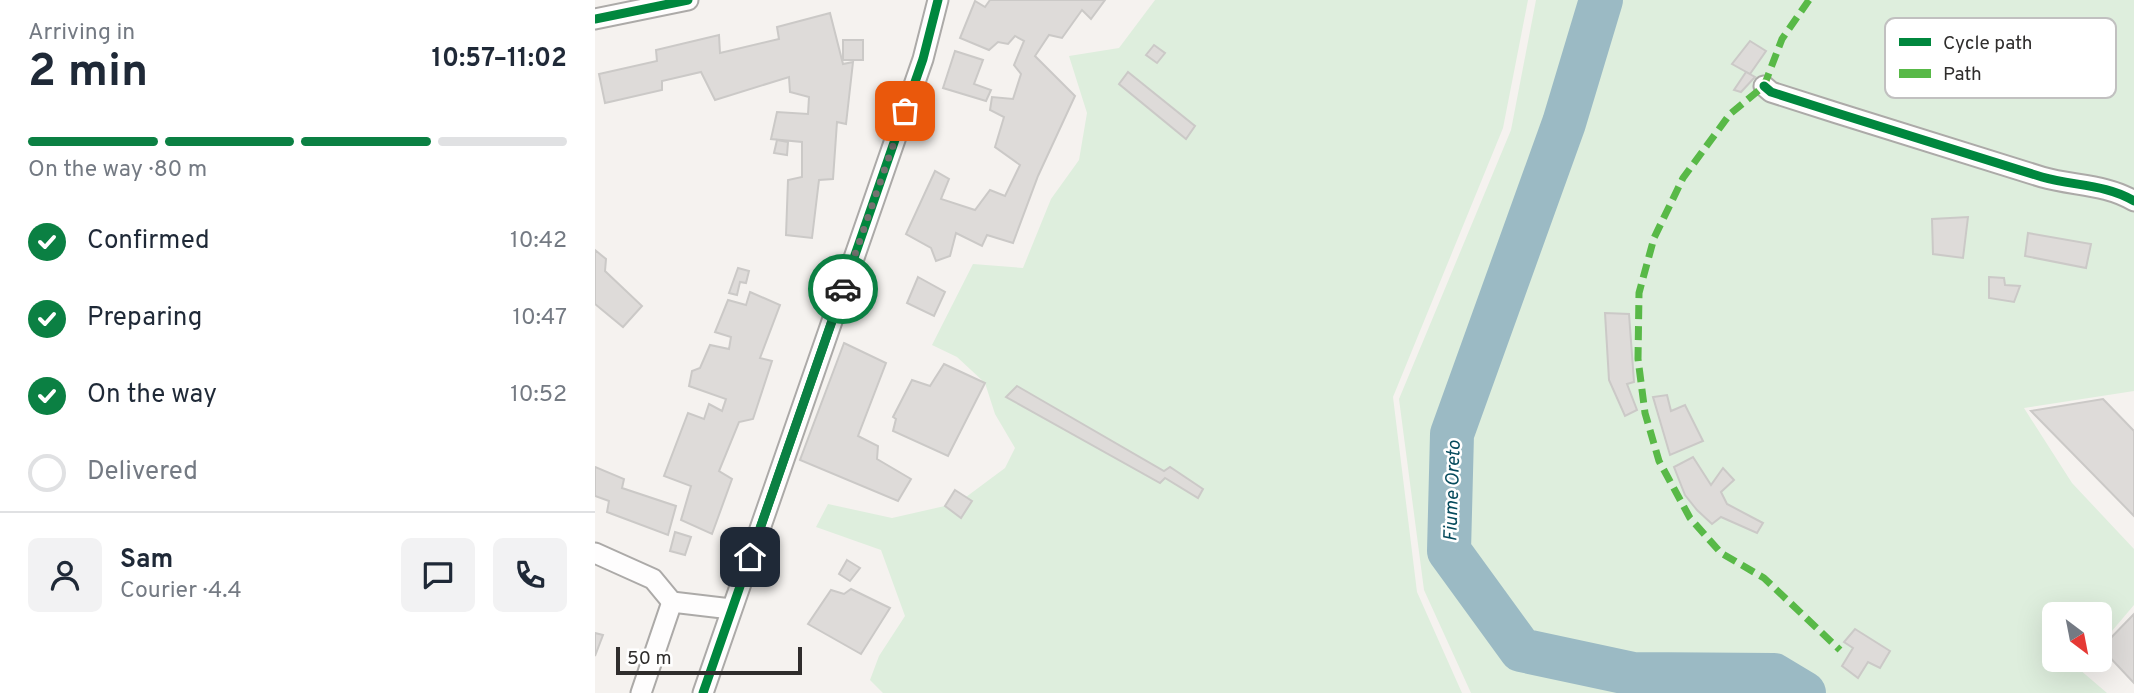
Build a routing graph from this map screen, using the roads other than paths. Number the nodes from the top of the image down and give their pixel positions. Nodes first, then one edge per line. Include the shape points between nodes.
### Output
1 (688, 0) edge
2 (938, 0) edge
3 (595, 19) edge
4 (1764, 86) dead end
5 (2134, 201) edge
6 (595, 553) edge
7 (672, 602) junction
8 (731, 610) junction
9 (641, 693) edge
10 (703, 693) edge

1 - 3 street
2 - 8 street via 923,59
4 - 5 street via 1898,133 2047,178 2117,191
6 - 7 street via 653,579
7 - 8 street
7 - 9 street
8 - 10 street

